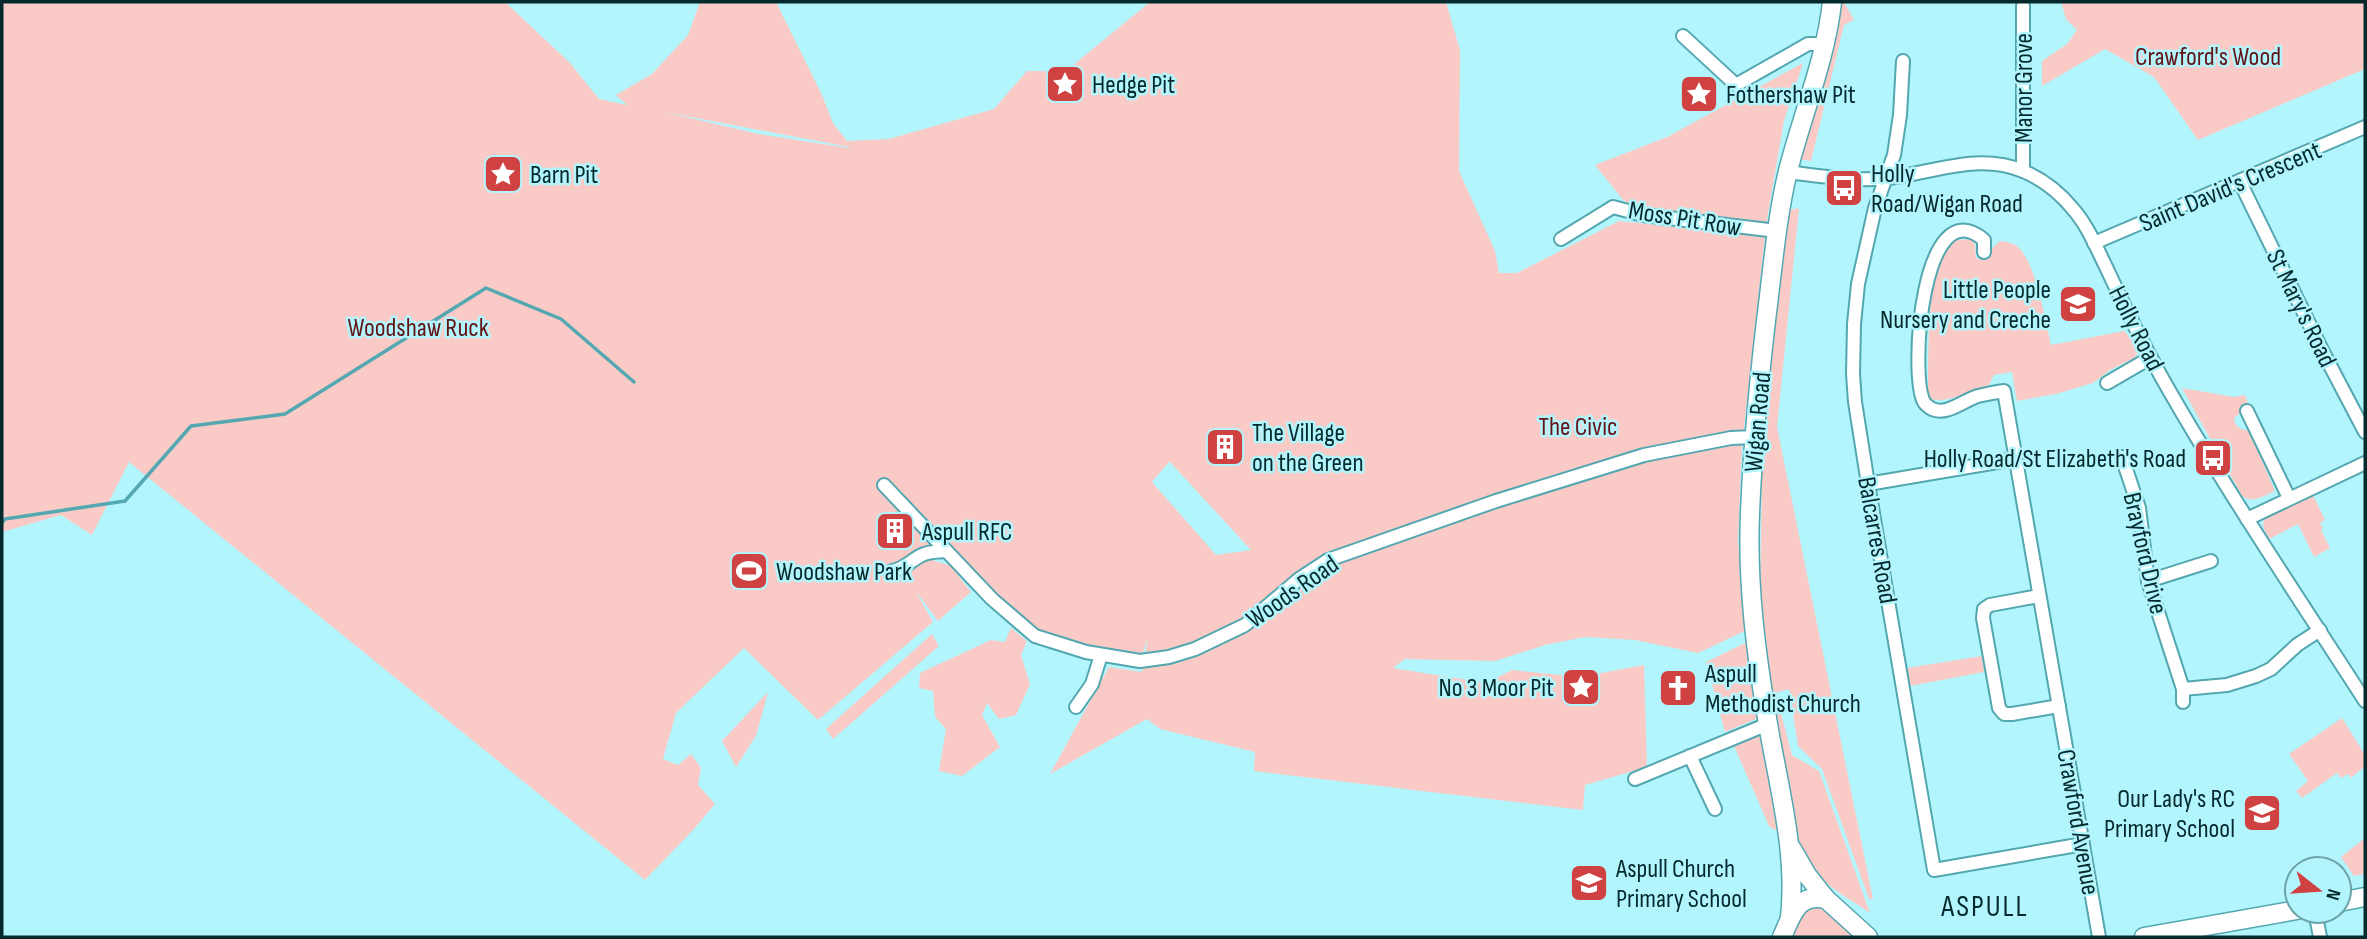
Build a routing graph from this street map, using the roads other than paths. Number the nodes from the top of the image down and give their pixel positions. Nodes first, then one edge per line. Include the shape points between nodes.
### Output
1 (1832, 2) edge
2 (2023, 6) dead end
3 (1683, 36) dead end
4 (1824, 44) junction
5 (1903, 61) dead end
6 (2365, 127) edge
7 (2023, 171) junction
8 (1787, 172) junction
9 (1887, 178) junction
10 (2240, 182) junction
11 (1777, 231) junction
12 (1561, 239) dead end
13 (2094, 243) junction
14 (1987, 244) dead end
15 (2150, 358) junction
16 (2107, 383) dead end
17 (2247, 411) dead end
18 (2365, 432) edge
19 (1755, 436) junction
20 (2122, 457) dead end
21 (2015, 459) junction
22 (2365, 463) edge
23 (1868, 484) junction
24 (884, 485) dead end
25 (2289, 498) junction
26 (2247, 519) junction
27 (946, 551) junction
28 (2211, 561) dead end
29 (892, 571) dead end
30 (2148, 582) junction
31 (2039, 596) junction
32 (2320, 630) junction
33 (1101, 655) junction
34 (2365, 701) edge
35 (1076, 706) dead end
36 (2059, 706) junction
37 (1768, 724) junction
38 (1690, 756) junction
39 (1635, 779) dead end
40 (1715, 808) dead end
41 (2083, 844) junction
42 (1791, 846) junction
43 (1826, 899) junction
44 (2283, 912) edge
45 (1790, 918) junction
46 (1782, 937) edge
47 (1868, 937) edge
48 (2099, 937) edge
49 (2144, 937) edge

1 - 4 main road, Wigan Road
2 - 7 street, Manor Grove
3 - 4 street via 1736,85 1808,44
4 - 8 main road, Wigan Road
5 - 9 street, Balcarres Road via 1900,115
6 - 10 street, Saint David's Crescent
7 - 9 street, Holly Road via 1981,162
7 - 13 street, Holly Road via 2045,183 2074,209
8 - 9 street, Holly Road
8 - 11 main road, Wigan Road
9 - 23 street, Balcarres Road via 1865,247 1854,324 1855,402
10 - 13 street, Saint David's Crescent
10 - 18 street, St Mary's Road
11 - 12 street, Moss Pit Row via 1643,215 1613,207
11 - 19 main road, Wigan Road
13 - 15 street, Holly Road
14 - 21 street, Crawford Avenue via 1976,233 1958,232 1948,236 1936,254 1924,295 1921,388 1924,401 1938,411 2003,385
15 - 16 street
15 - 26 street, Holly Road
17 - 25 street
19 - 33 street, Woods Road via 1644,455 1328,560 1245,625 1195,649 1140,661
19 - 37 main road, Wigan Road via 1750,575
20 - 30 street, Brayford Drive via 2139,508
21 - 23 street
21 - 31 street, Crawford Avenue
22 - 25 street
23 - 41 street, Balcarres Road via 1934,870
24 - 27 street, Woods Road
25 - 26 street
26 - 32 street, Holly Road
27 - 29 street via 920,556
27 - 33 street, Woods Road via 1035,636
28 - 30 street
30 - 32 street, Brayford Drive via 2183,696 2271,669
31 - 36 street, Crawford Avenue
31 - 36 street via 1984,609 1999,708 2012,714
32 - 34 street, Holly Road
33 - 35 street via 1092,684
36 - 41 street, Crawford Avenue
37 - 38 street
37 - 42 main road, Wigan Road
38 - 39 street
38 - 40 street
41 - 48 street, Crawford Avenue
42 - 43 main road, Wigan Road
42 - 45 main road, Wigan Road
43 - 45 main road via 1806,899
43 - 47 main road, Wigan Road
44 - 49 main road
45 - 46 main road

